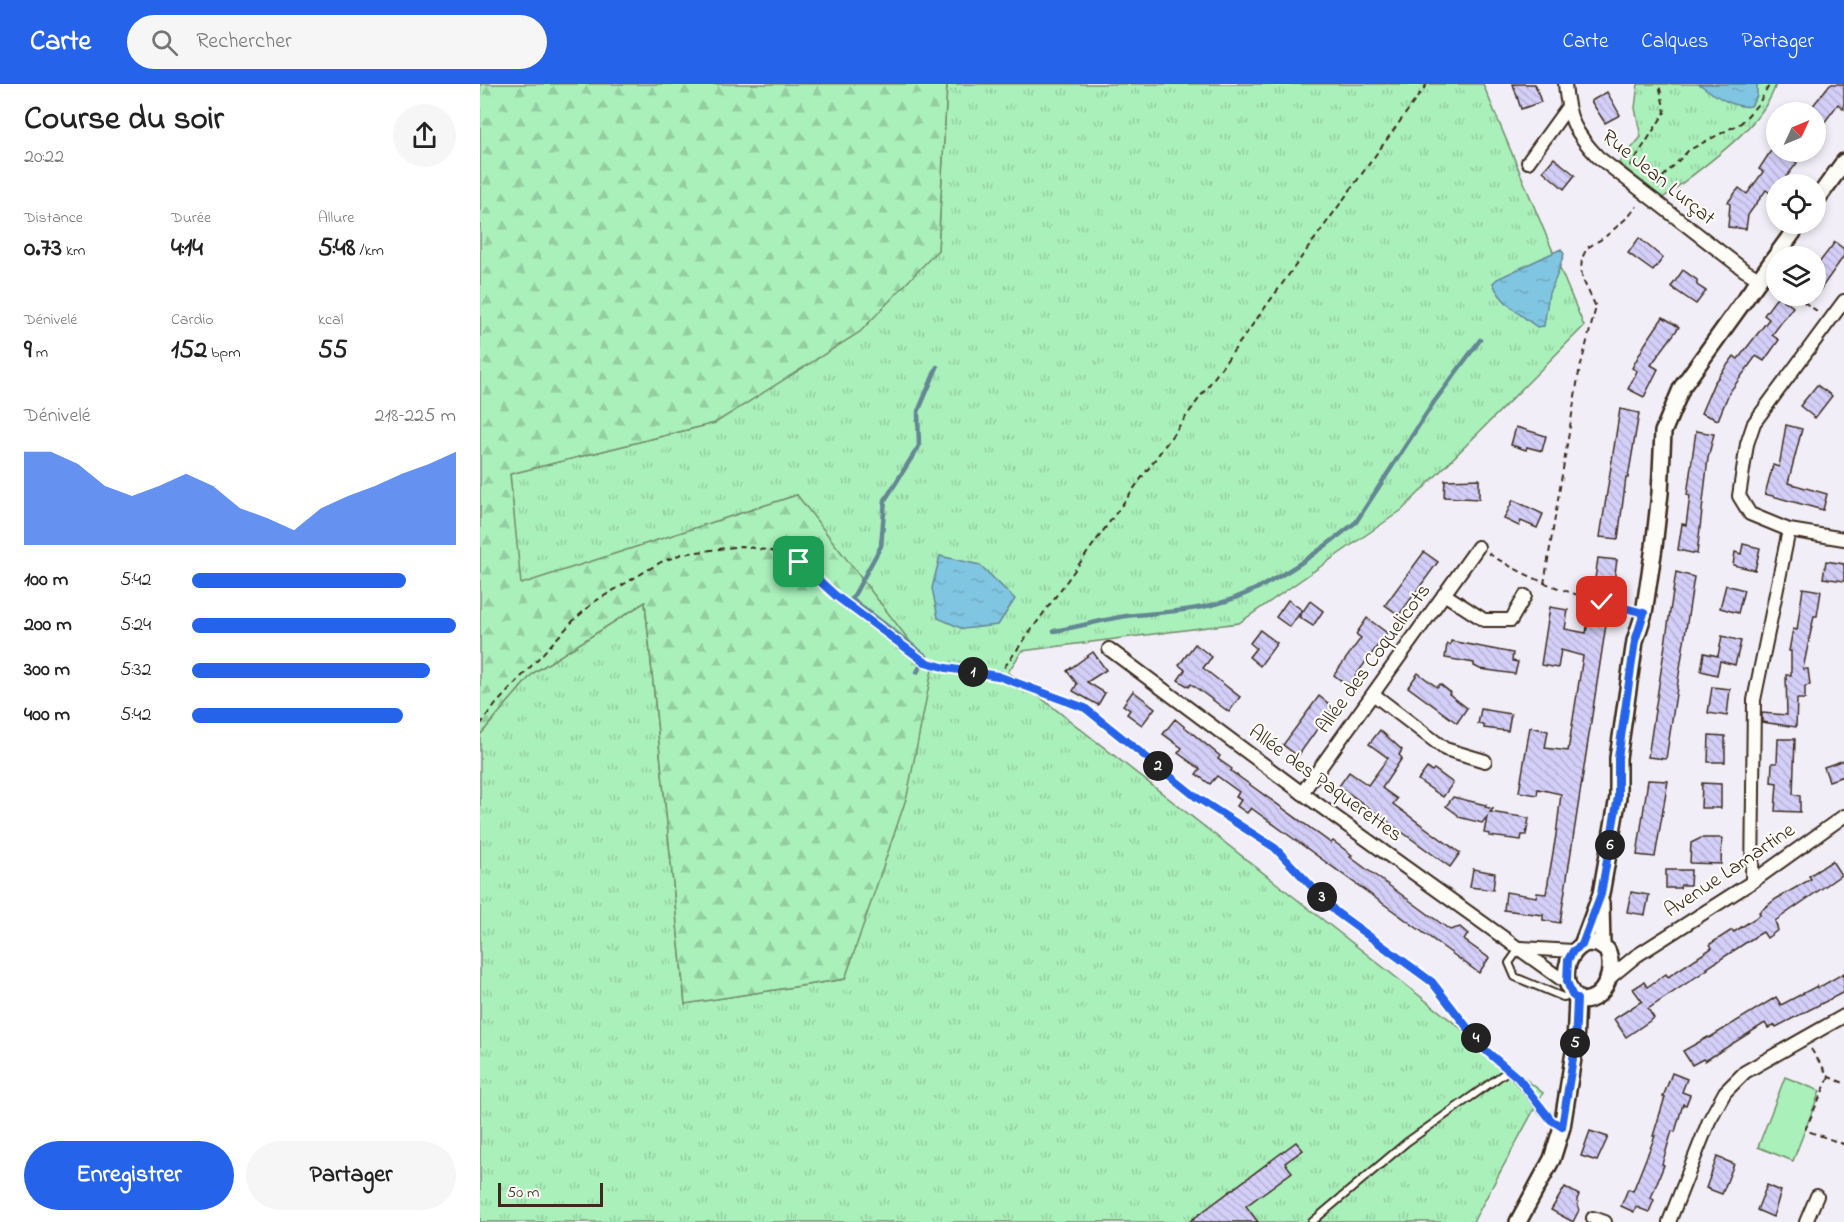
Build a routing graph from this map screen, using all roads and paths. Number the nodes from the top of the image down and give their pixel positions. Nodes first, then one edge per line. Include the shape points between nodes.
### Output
1 (1427, 84) edge
2 (1565, 84) edge
3 (1659, 84) edge
4 (1770, 84) edge
5 (1567, 108) junction
6 (1528, 162) dead end
7 (1844, 162) edge
8 (1624, 177) junction
9 (1826, 187) edge
10 (1647, 194) junction
11 (1792, 234) edge
12 (1759, 279) junction
13 (1844, 301) edge
14 (1810, 306) edge
15 (1830, 320) junction
16 (1789, 530) junction
17 (1844, 539) edge
18 (1478, 547) joint
19 (1544, 584) junction
20 (1444, 594) junction
21 (1525, 596) dead end
22 (1644, 613) junction
23 (1109, 649) dead end
24 (998, 676) junction
25 (1373, 694) junction
26 (480, 725) edge
27 (1485, 761) dead end
28 (1302, 793) junction
29 (1844, 816) edge
30 (1752, 882) junction
31 (1601, 894) junction
32 (1519, 948) junction
33 (1578, 948) junction
34 (1606, 950) junction
35 (1636, 956) junction
36 (1608, 980) junction
37 (1577, 994) junction
38 (1844, 1016) edge
39 (1805, 1038) junction
40 (1509, 1070) junction
41 (1829, 1077) junction
42 (1844, 1083) edge
43 (1562, 1127) junction
44 (1844, 1142) edge
45 (1817, 1196) dead end
46 (1312, 1222) edge
47 (1518, 1222) edge
48 (1669, 1222) edge
49 (1806, 1222) edge

1 - 24 path
2 - 5 street, Rue Jean Lurçat
3 - 8 path via 1665,112
4 - 10 path via 1741,123 1689,150
5 - 6 street
5 - 8 street, Rue Jean Lurçat via 1579,137
7 - 9 street
8 - 10 street, Rue Jean Lurçat
10 - 12 street, Rue Jean Lurçat
10 - 19 path via 1629,216 1587,248 1582,258 1583,280 1596,307 1579,372
11 - 12 street
12 - 22 street via 1682,387 1664,432
13 - 15 street
14 - 15 path
15 - 16 street via 1754,423 1747,444 1739,496 1750,514
16 - 17 street
16 - 30 street via 1754,700
18 - 19 path
18 - 20 street, Allée des Coquelicots
19 - 22 path
20 - 21 street via 1484,620 1511,621
20 - 25 street, Allée des Coquelicots
22 - 31 street via 1635,641 1618,758 1618,797
23 - 28 street, Allée des Paquerettes
24 - 26 path via 925,662 836,596 799,562 772,551 741,546 682,554 594,602
24 - 40 path via 1085,708 1196,797 1275,848 1336,912 1432,982 1484,1049
25 - 27 street via 1445,749
25 - 28 street, Allée des Coquelicots
28 - 32 street, Allée des Paquerettes
29 - 30 street, Avenue Lamartine
30 - 35 street, Avenue Lamartine
31 - 33 street
31 - 34 street
32 - 33 street
32 - 37 street, Allée des Paquerettes
32 - 37 lane via 1509,963 1515,977 1563,997
33 - 34 street via 1592,943
33 - 37 street via 1568,960
34 - 35 street
34 - 36 street via 1611,963
35 - 36 street, Avenue Lamartine
36 - 37 street via 1598,995
37 - 43 street via 1575,1046
38 - 39 street
39 - 41 path
39 - 48 street via 1745,1072 1725,1092 1709,1121
40 - 43 lane via 1551,1120
40 - 46 lane via 1407,1142
41 - 42 path
41 - 44 path via 1805,1130
43 - 47 street via 1552,1159
45 - 49 street

